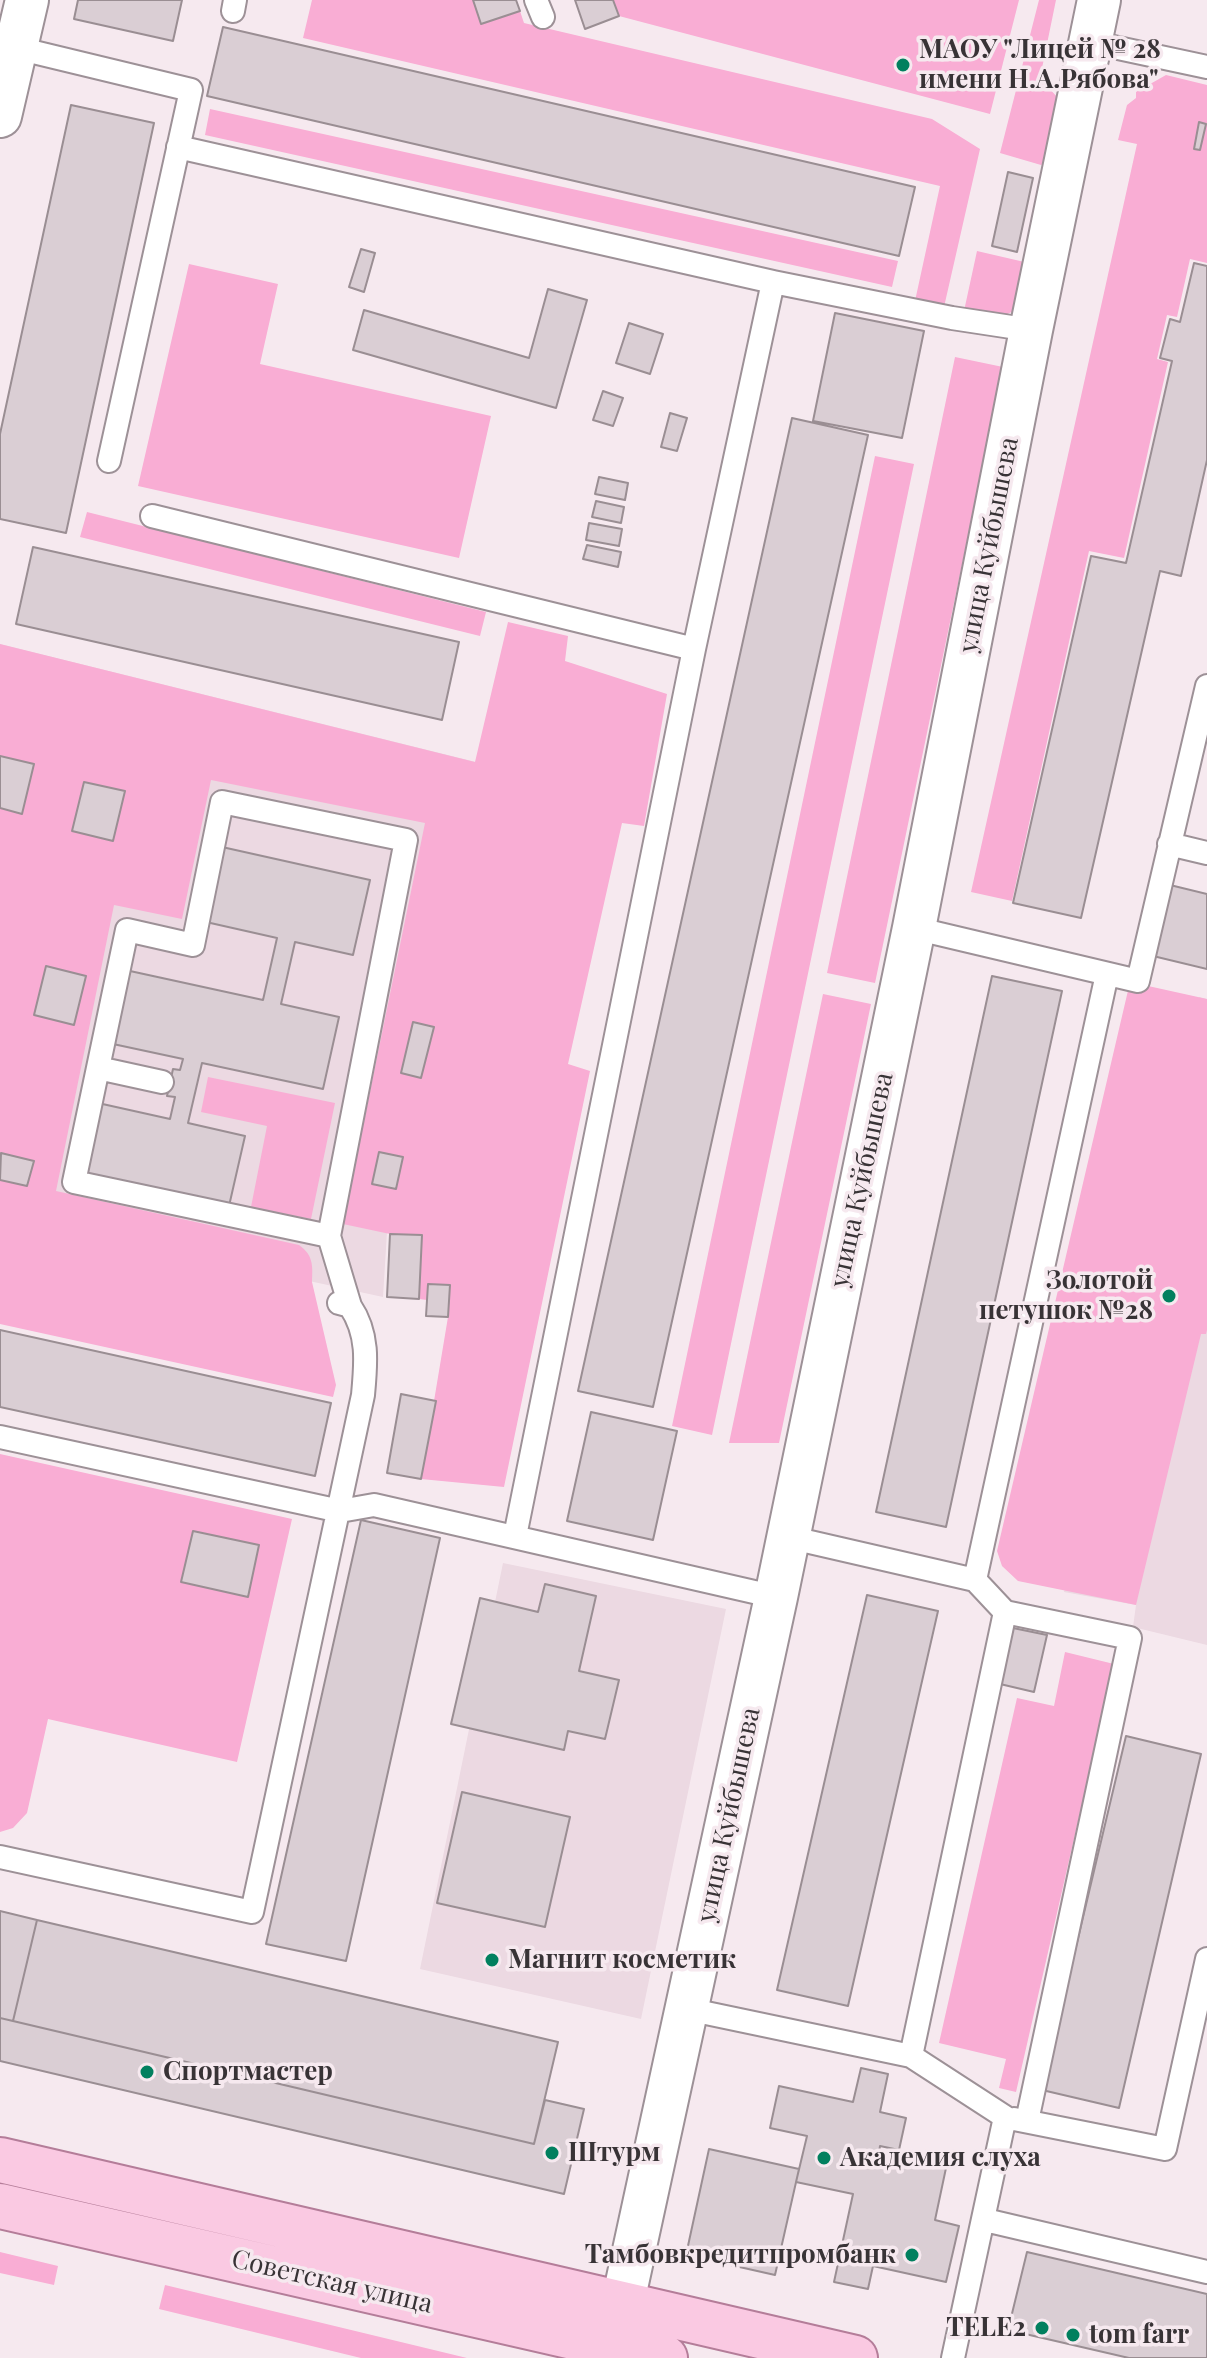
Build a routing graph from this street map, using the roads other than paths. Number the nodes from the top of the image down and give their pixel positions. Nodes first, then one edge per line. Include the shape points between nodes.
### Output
1 (27, 0) edge
2 (1099, 0) edge
3 (1090, 42) junction
4 (17, 48) junction
5 (1207, 67) edge
6 (0, 116) edge
7 (178, 147) junction
8 (773, 282) junction
9 (1031, 330) junction
10 (109, 461) dead end
11 (152, 516) dead end
12 (694, 649) junction
13 (1207, 686) edge
14 (1169, 844) junction
15 (1207, 853) edge
16 (914, 928) junction
17 (1107, 974) junction
18 (98, 1068) junction
19 (162, 1082) dead end
20 (329, 1236) junction
21 (0, 1437) edge
22 (340, 1511) junction
23 (515, 1536) junction
24 (788, 1537) junction
25 (975, 1580) junction
26 (776, 1597) junction
27 (1005, 1612) junction
28 (0, 1857) edge
29 (1207, 1959) edge
30 (687, 2009) junction
31 (911, 2056) junction
32 (1016, 2119) junction
33 (0, 2160) edge
34 (0, 2206) edge
35 (985, 2220) junction
36 (1207, 2272) edge
37 (615, 2337) edge
38 (665, 2358) edge
39 (855, 2358) edge
40 (953, 2358) edge

1 - 4 street
2 - 3 street, улица Куйбышева
3 - 5 lane
3 - 9 street, улица Куйбышева
4 - 6 street
4 - 7 lane via 191,90
7 - 8 lane
7 - 10 lane
8 - 9 lane
8 - 12 lane
9 - 16 street, улица Куйбышева
11 - 12 lane
12 - 23 lane
13 - 14 lane
14 - 15 lane
14 - 17 lane via 1138,981
16 - 17 lane
16 - 24 street, улица Куйбышева
17 - 25 lane
18 - 19 lane
18 - 20 lane via 74,1182
18 - 20 lane via 127,930 193,945 222,802 406,840
20 - 22 lane via 343,1304 358,1318 366,1363
21 - 22 lane
22 - 23 lane via 374,1505
22 - 28 lane via 252,1912
23 - 26 lane
24 - 25 lane
24 - 26 street, улица Куйбышева
25 - 27 lane
26 - 30 street, улица Куйбышева
27 - 31 lane
27 - 32 lane via 1130,1638
29 - 32 lane via 1165,2149
30 - 31 lane
30 - 37 street, улица Куйбышева
31 - 32 lane
32 - 35 lane
33 - 37 main road
34 - 37 main road, Советская улица
35 - 36 lane
35 - 40 lane
37 - 38 main road, Советская улица
37 - 39 main road

